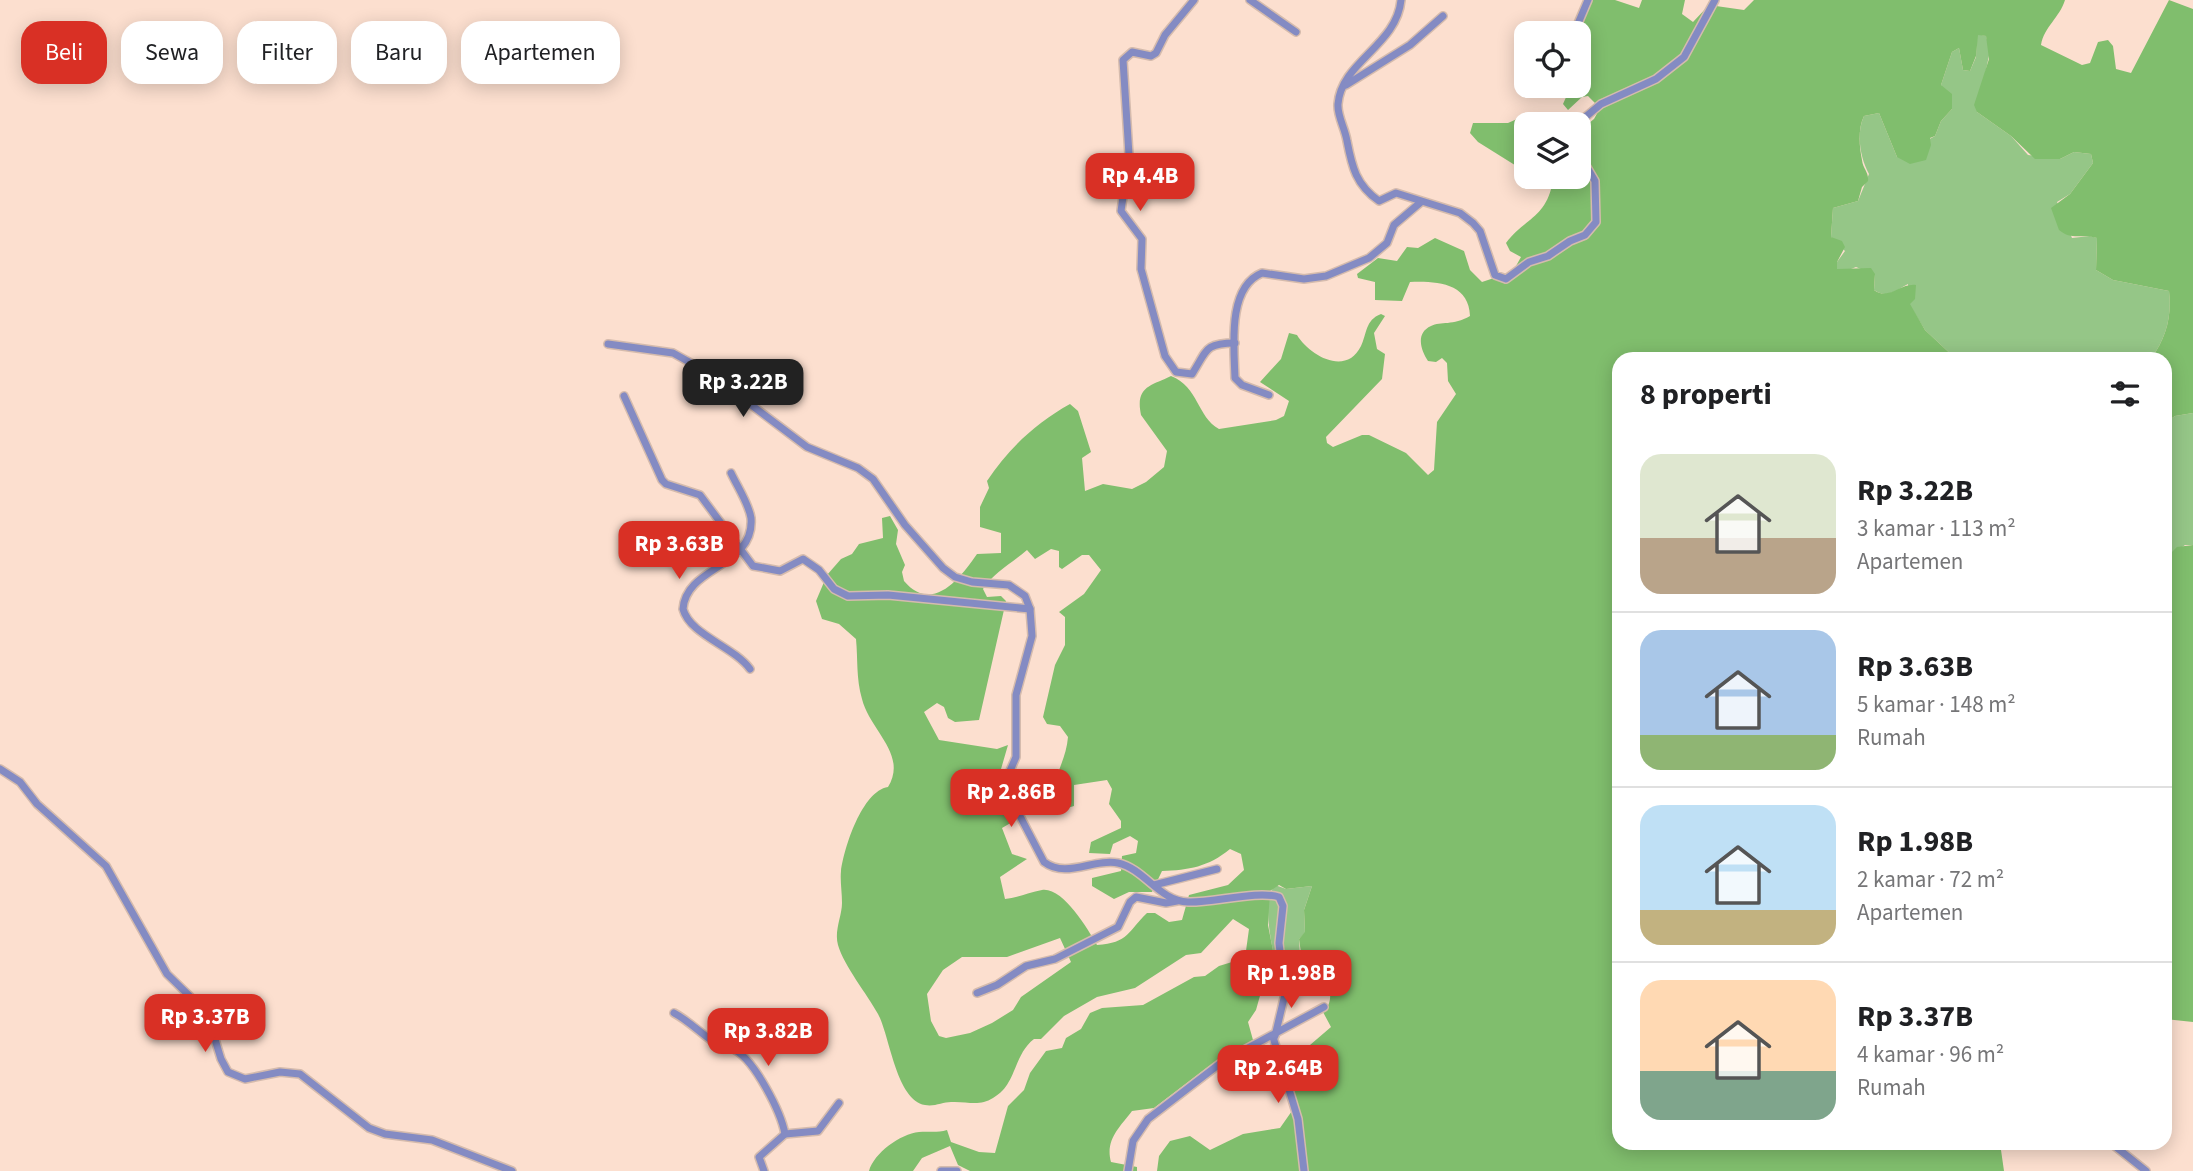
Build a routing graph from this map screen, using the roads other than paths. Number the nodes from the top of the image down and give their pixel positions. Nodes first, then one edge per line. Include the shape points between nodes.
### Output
1 (1194, 0) edge
2 (1250, 0) edge
3 (1401, 0) edge
4 (1587, 0) edge
5 (1715, 0) edge
6 (1443, 16) dead end
7 (1579, 21) edge
8 (1296, 32) dead end
9 (1342, 87) junction
10 (1591, 112) edge
11 (1591, 174) edge
12 (1422, 202) junction
13 (1235, 343) junction
14 (608, 344) dead end
15 (1269, 395) dead end
16 (624, 396) dead end
17 (731, 473) dead end
18 (739, 552) junction
19 (1030, 609) junction
20 (750, 668) dead end
21 (0, 769) edge
22 (1217, 869) dead end
23 (1154, 884) junction
24 (1178, 901) junction
25 (977, 993) dead end
26 (1324, 1007) dead end
27 (674, 1013) dead end
28 (1274, 1037) junction
29 (839, 1103) dead end
30 (785, 1134) junction
31 (2120, 1150) edge
32 (512, 1171) edge
33 (764, 1171) edge
34 (941, 1171) edge
35 (957, 1171) edge
36 (1128, 1171) edge
37 (1304, 1171) edge
38 (2146, 1171) edge

1 - 13 street via 1156,53 1132,52 1123,60 1129,155 1121,211 1142,239 1141,269 1165,356 1176,372 1192,374 1206,348
2 - 8 street
3 - 9 street via 1395,26
4 - 7 street
5 - 10 street via 1684,57 1656,79
6 - 9 street via 1410,45
9 - 12 street via 1337,106 1361,184 1379,201 1396,193
11 - 12 street via 1596,222 1585,235 1529,262 1506,279 1496,275 1474,223 1460,213
12 - 13 street via 1394,225 1387,243 1369,257 1326,276 1255,276 1237,305
13 - 15 street via 1236,380
14 - 19 street via 673,353 709,373 807,447 873,479 905,525 955,577 1017,589
16 - 18 street via 662,480 700,495
17 - 18 street via 751,518
18 - 19 street via 761,570 784,570 795,561 808,560 834,589 848,596 888,595
18 - 20 street via 694,584 683,609 693,626 736,652
19 - 23 street via 1032,636 1016,695 1017,748 1006,780 1011,799 1049,865 1069,869 1119,863
21 - 32 street via 20,782 37,804 106,866 167,974 207,1013 228,1072 245,1079 279,1072 300,1074 369,1128 432,1140
22 - 23 street
23 - 24 street
24 - 25 street via 1136,897 1118,927
24 - 28 street via 1279,897 1285,993
26 - 28 street
27 - 30 street via 715,1044 742,1056 774,1101
28 - 36 street via 1222,1062 1148,1119 1133,1140
28 - 37 street via 1277,1060 1298,1119
29 - 30 street via 818,1131
30 - 33 street via 759,1157
31 - 38 street
34 - 35 street

